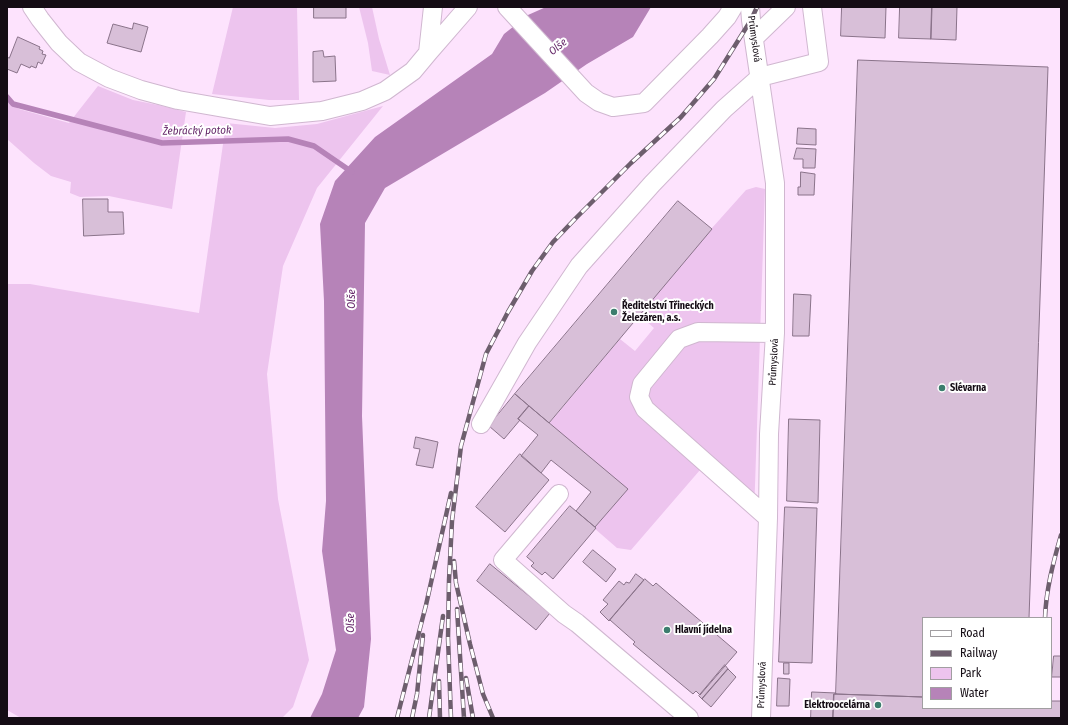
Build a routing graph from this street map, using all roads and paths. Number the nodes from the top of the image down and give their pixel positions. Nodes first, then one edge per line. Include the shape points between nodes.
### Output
1 (32, 7) edge
2 (433, 7) edge
3 (507, 7) edge
4 (733, 7) edge
5 (750, 7) edge
6 (786, 7) edge
7 (812, 7) edge
8 (466, 9) edge
9 (754, 38) junction
10 (428, 52) junction
11 (760, 77) junction
12 (775, 333) junction
13 (481, 424) dead end
14 (559, 494) dead end
15 (768, 518) junction
16 (689, 718) edge
17 (761, 718) edge

1 - 10 street via 59,43 79,62 109,78 178,100 270,116 322,111 362,101 385,91 413,71
2 - 10 street
3 - 4 street via 586,93 599,102 613,107 644,103 710,36
5 - 9 street, Průmyslová
6 - 9 street
7 - 11 street via 819,62
8 - 10 street
9 - 11 street, Průmyslová
11 - 12 street, Průmyslová via 776,183
11 - 13 street via 724,109 652,184 579,266 527,343
12 - 15 street, Průmyslová via 769,434
12 - 15 street via 698,332 679,339 642,384 639,396 644,409
14 - 16 street via 502,560
15 - 17 street, Průmyslová

